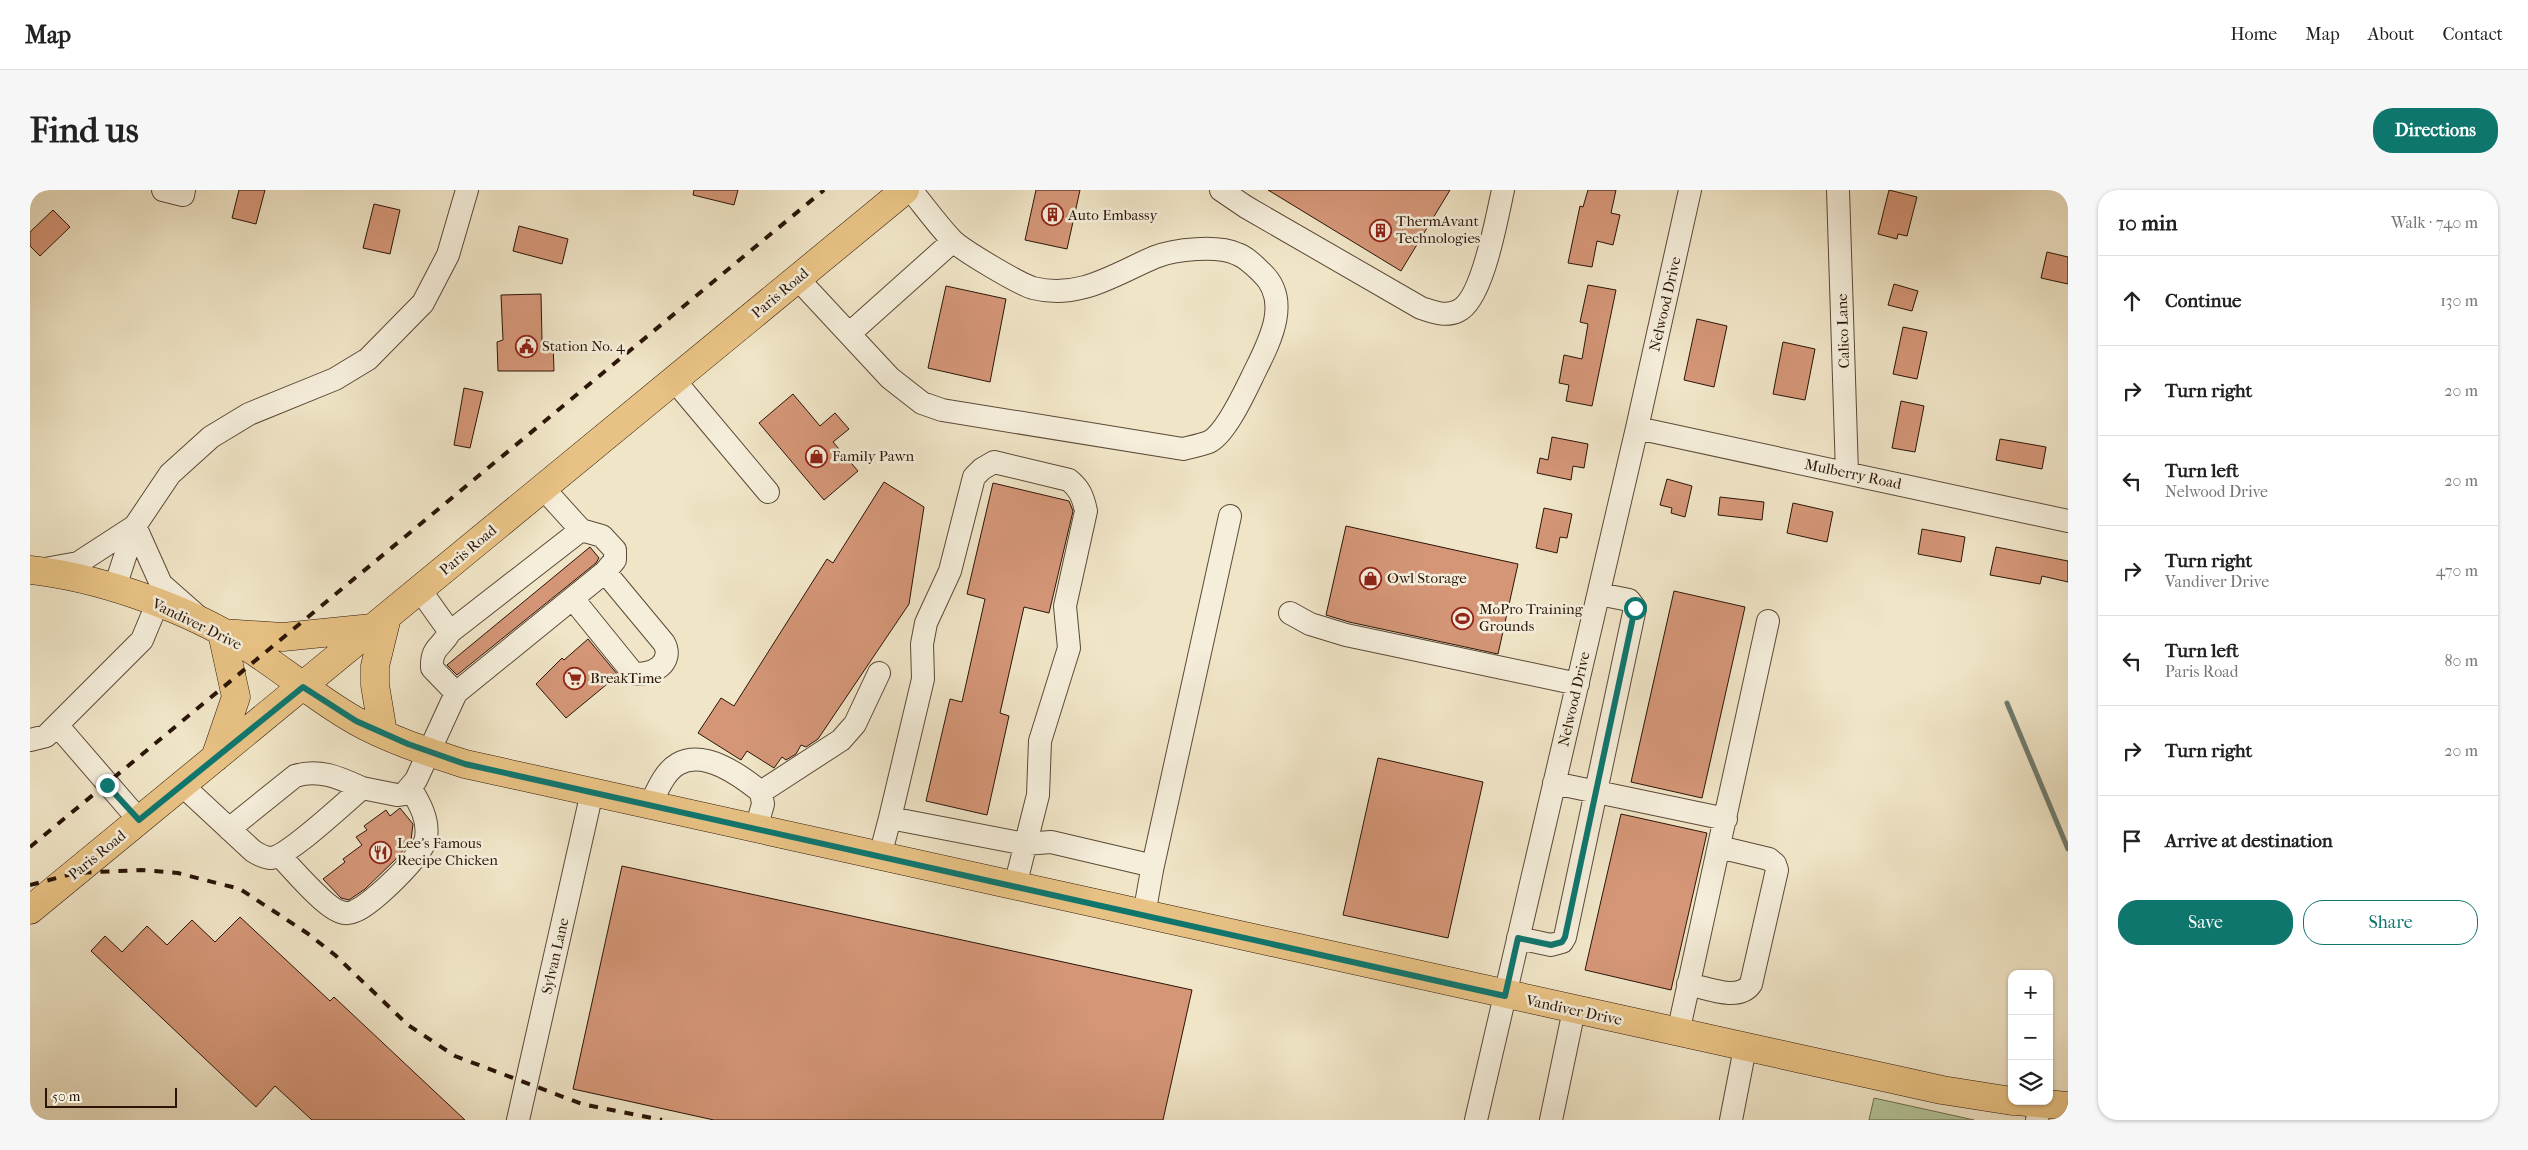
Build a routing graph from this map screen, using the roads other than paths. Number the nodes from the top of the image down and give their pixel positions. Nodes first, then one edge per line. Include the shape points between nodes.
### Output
1 (163, 190) edge
2 (184, 190) edge
3 (467, 190) edge
4 (905, 190) edge
5 (911, 190) edge
6 (1221, 190) edge
7 (1503, 190) edge
8 (1690, 190) edge
9 (1838, 190) edge
10 (954, 241) junction
11 (797, 278) junction
12 (849, 334) junction
13 (674, 380) junction
14 (1637, 428) junction
15 (1847, 472) junction
16 (543, 488) junction
17 (768, 492) dead end
18 (1230, 516) dead end
19 (2068, 521) edge
20 (135, 526) junction
21 (581, 530) junction
22 (31, 570) edge
23 (605, 572) junction
24 (115, 587) junction
25 (420, 590) junction
26 (1598, 594) junction
27 (573, 599) junction
28 (157, 604) junction
29 (1290, 613) dead end
30 (1768, 621) dead end
31 (380, 622) junction
32 (216, 630) junction
33 (450, 632) junction
34 (879, 673) dead end
35 (1578, 684) junction
36 (303, 687) junction
37 (456, 693) junction
38 (57, 725) junction
39 (383, 733) junction
40 (30, 740) edge
41 (429, 752) junction
42 (216, 758) junction
43 (1554, 783) junction
44 (182, 785) junction
45 (362, 788) junction
46 (411, 789) junction
47 (592, 792) junction
48 (761, 792) junction
49 (1596, 792) junction
50 (650, 805) junction
51 (890, 818) junction
52 (139, 820) junction
53 (1726, 820) junction
54 (229, 829) junction
55 (756, 829) junction
56 (1025, 844) junction
57 (1719, 847) junction
58 (280, 856) junction
59 (880, 856) junction
60 (1152, 870) junction
61 (1015, 886) junction
62 (30, 910) edge
63 (1144, 915) junction
64 (1518, 938) junction
65 (1688, 984) junction
66 (1505, 996) junction
67 (1574, 1010) junction
68 (1678, 1033) junction
69 (1745, 1048) junction
70 (2008, 1100) edge
71 (2068, 1106) edge
72 (2031, 1109) edge
73 (518, 1120) edge
74 (1476, 1120) edge
75 (1551, 1120) edge
76 (1731, 1120) edge

1 - 2 street via 183,195
3 - 20 street via 448,255 423,303 397,330 368,359 335,379 249,414 211,437 170,474
4 - 11 main road, Paris Road
5 - 10 street
6 - 7 street via 1421,308 1443,315 1460,310 1473,296 1484,268
8 - 14 street, Nelwood Drive
9 - 15 street, Calico Lane
10 - 12 street
10 - 12 street via 1032,288 1061,292 1098,285 1157,256 1198,249 1237,253 1260,270 1274,287 1276,318 1247,388 1222,429 1210,441 1183,449 942,410 922,403 890,378
11 - 12 street
11 - 13 main road, Paris Road
13 - 16 main road, Paris Road
13 - 17 street
14 - 15 street, Mulberry Road
14 - 26 street, Nelwood Drive
15 - 19 street, Mulberry Road
16 - 21 street
16 - 25 main road, Paris Road
18 - 60 street
20 - 22 street via 78,563
20 - 24 street
20 - 32 street via 161,584
21 - 23 street via 602,536 615,550 615,560
21 - 33 street
22 - 24 main road, Vandiver Drive
23 - 27 street
23 - 27 street via 664,643 666,658 659,668 650,674 633,672
24 - 28 main road, Vandiver Drive
25 - 31 main road, Paris Road
25 - 33 street
26 - 35 street, Nelwood Drive
26 - 49 street via 1629,600 1635,608
27 - 37 street
28 - 32 main road, Vandiver Drive
28 - 38 street via 142,640
29 - 35 street via 1310,624 1346,635
30 - 53 street
31 - 32 main road via 283,637
31 - 36 main road, Paris Road
31 - 39 main road via 375,685
32 - 36 main road, Vandiver Drive
32 - 42 main road via 236,697
33 - 37 street via 436,648 432,668
34 - 48 street via 855,724 842,740
35 - 43 street, Nelwood Drive
36 - 39 main road, Vandiver Drive via 356,721
36 - 42 main road, Paris Road
37 - 41 street
38 - 40 street via 46,736
38 - 52 street
39 - 41 main road, Vandiver Drive
41 - 46 street
41 - 47 main road, Vandiver Drive via 465,764
42 - 44 main road, Paris Road
43 - 49 street
43 - 64 street, Nelwood Drive
44 - 52 main road, Paris Road
44 - 54 street
45 - 46 street via 397,795
45 - 54 street via 338,777 308,772 296,776
45 - 58 street
46 - 58 street via 423,810 426,840 419,854 372,900 356,911 348,913 333,908
47 - 50 main road, Vandiver Drive
47 - 73 street, Sylvan Lane
48 - 50 street via 728,769 709,761 693,760 678,764 665,777
48 - 55 street via 763,804
49 - 53 street
49 - 64 street via 1565,937 1562,942 1551,945
50 - 55 main road, Vandiver Drive
51 - 56 street
51 - 56 street via 922,679 926,623 950,571 974,477 994,462 1069,480 1084,498 1086,511 1065,606 1068,648 1040,740 1038,795
51 - 59 street
52 - 62 main road, Paris Road
53 - 57 street
54 - 58 street via 263,857
55 - 59 main road, Vandiver Drive
56 - 60 street via 1051,842 1146,864
56 - 61 street
57 - 65 street
57 - 65 street via 1772,861 1777,870 1751,984 1736,994
59 - 61 main road, Vandiver Drive
60 - 63 street
61 - 63 main road, Vandiver Drive
63 - 66 main road, Vandiver Drive
64 - 66 street, Nelwood Drive
65 - 68 street
66 - 67 main road, Vandiver Drive
66 - 74 street, Nelwood Drive
67 - 68 main road, Vandiver Drive
67 - 75 street
68 - 69 main road, Vandiver Drive
69 - 70 main road, Vandiver Drive via 1942,1090
69 - 76 street
71 - 72 main road

